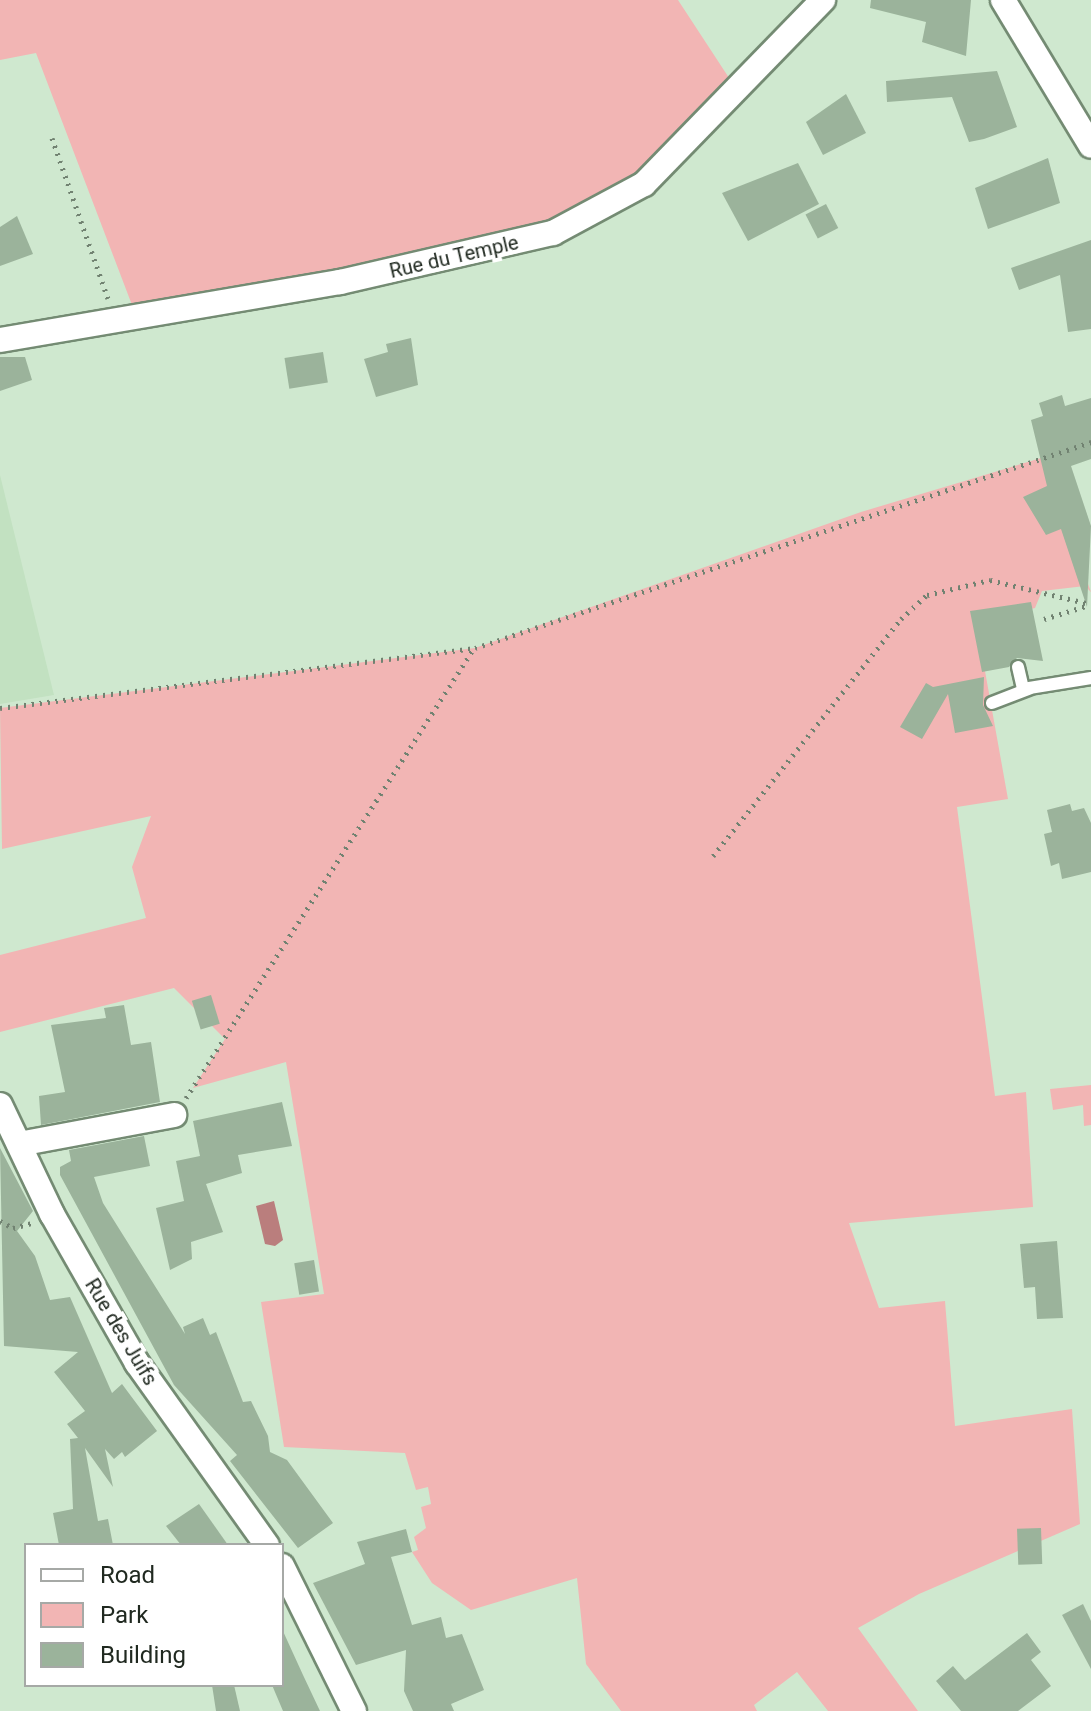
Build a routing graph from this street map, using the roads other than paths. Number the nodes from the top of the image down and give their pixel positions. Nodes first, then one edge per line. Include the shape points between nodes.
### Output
1 (823, 0) edge
2 (1003, 0) edge
3 (1091, 146) edge
4 (0, 340) edge
5 (1018, 667) dead end
6 (1091, 678) edge
7 (1029, 689) junction
8 (992, 703) dead end
9 (0, 1105) edge
10 (174, 1115) road end
11 (19, 1144) junction
12 (266, 1543) edge
13 (284, 1570) edge
14 (354, 1711) edge

1 - 4 street, Rue du Temple via 644,184 553,233 355,279
2 - 3 street
5 - 7 lane via 1021,685
6 - 7 lane
7 - 8 lane
9 - 11 street, Rue des Juifs
10 - 11 street
11 - 12 street, Rue des Juifs via 137,1363
13 - 14 street

